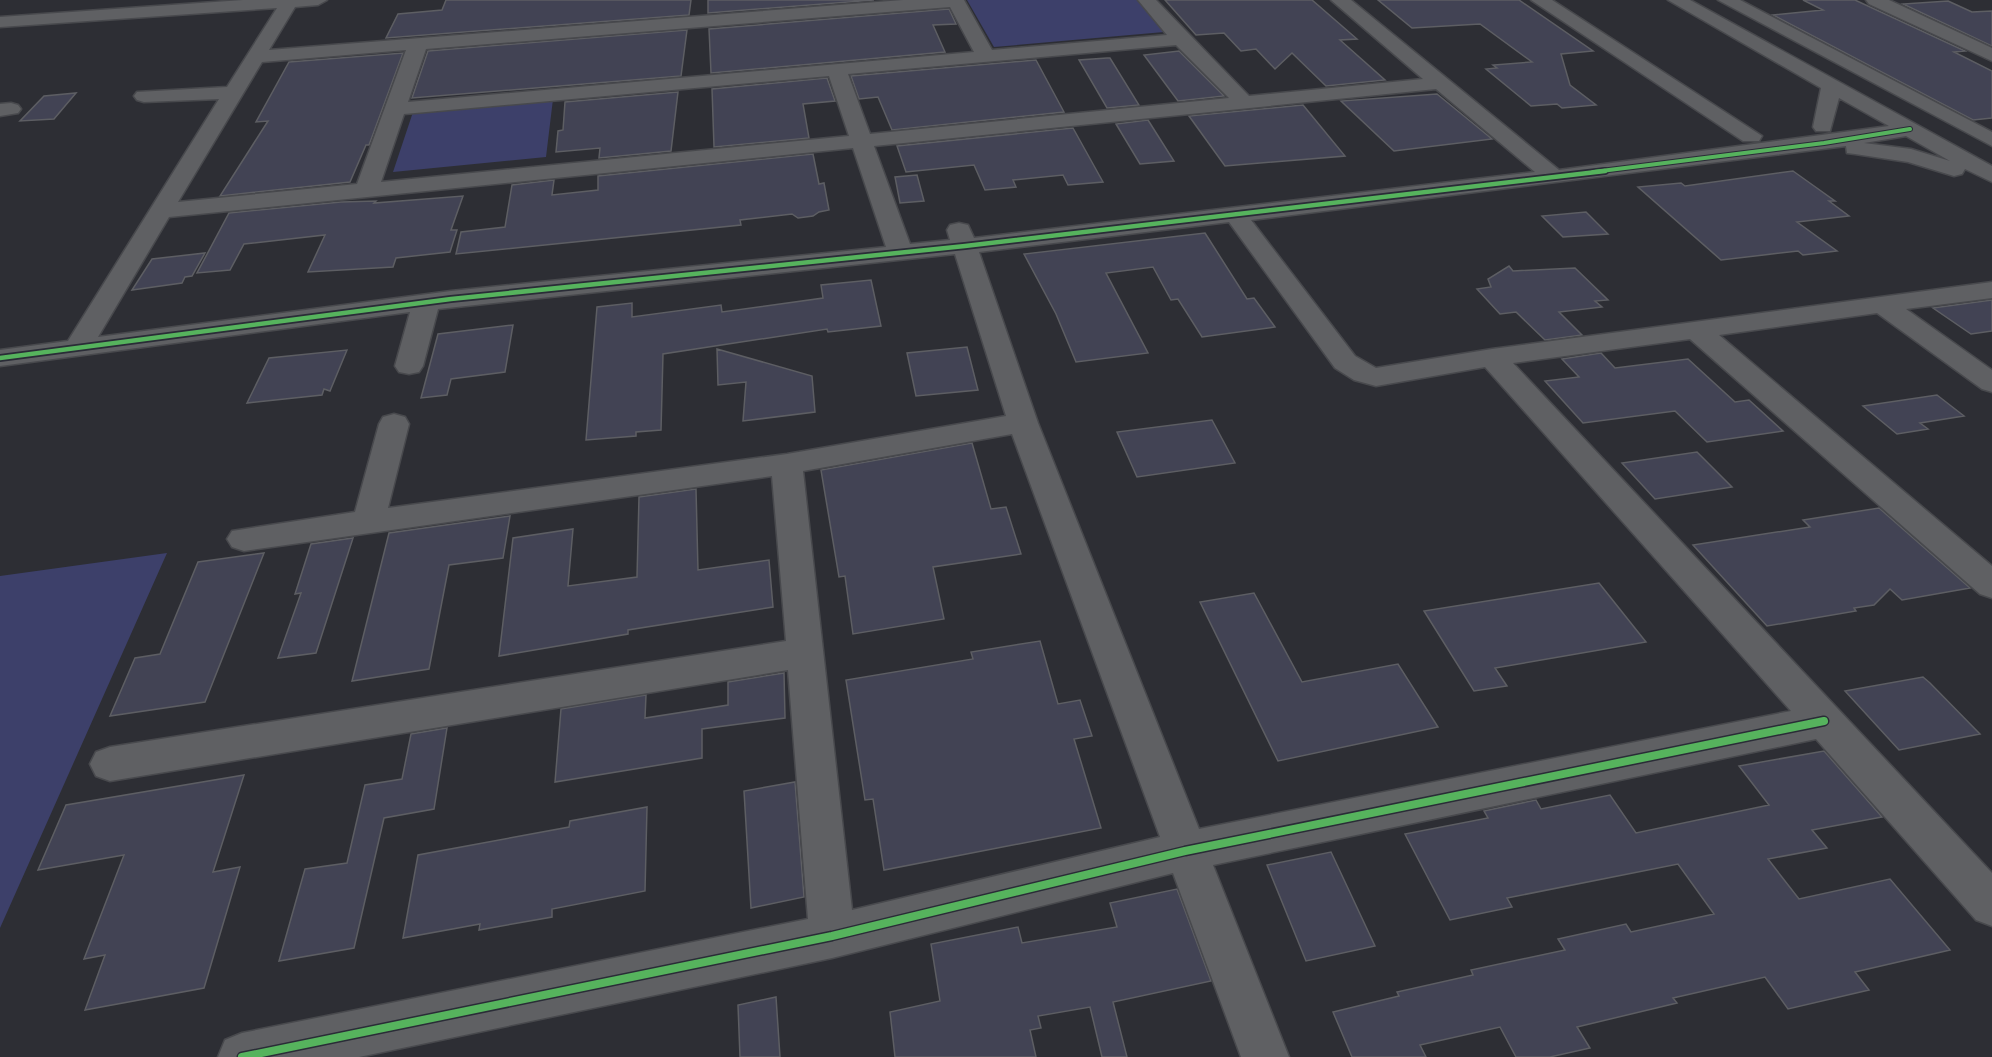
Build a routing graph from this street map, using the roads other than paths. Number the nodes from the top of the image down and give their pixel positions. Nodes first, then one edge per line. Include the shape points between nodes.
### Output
1 (39, 0) edge
2 (318, 0) edge
3 (1147, 0) edge
4 (1340, 0) edge
5 (1540, 0) edge
6 (1677, 0) edge
7 (1727, 0) edge
8 (1875, 0) edge
9 (956, 1) edge
10 (289, 2) junction
11 (3, 25) edge
12 (1181, 39) junction
13 (418, 44) junction
14 (1992, 55) edge
15 (986, 56) junction
16 (255, 57) junction
17 (837, 70) junction
18 (1440, 83) junction
19 (1832, 86) junction
20 (233, 93) junction
21 (144, 96) dead end
22 (1244, 102) junction
23 (395, 110) junction
24 (1901, 124) junction
25 (1824, 135) junction
26 (1751, 136) junction
27 (861, 140) junction
28 (1992, 140) edge
29 (1546, 170) junction
30 (1981, 175) edge
31 (1992, 183) edge
32 (368, 189) junction
33 (1992, 195) edge
34 (160, 212) junction
35 (1235, 214) junction
36 (962, 238) junction
37 (897, 244) junction
38 (1992, 290) edge
39 (426, 303) junction
40 (1882, 305) junction
41 (1698, 331) junction
42 (0, 336) edge
43 (83, 337) junction
44 (1492, 357) junction
45 (0, 358) edge
46 (409, 366) dead end
47 (1992, 383) edge
48 (1023, 423) junction
49 (394, 424) dead end
50 (787, 464) junction
51 (368, 523) junction
52 (244, 539) dead end
53 (1992, 585) edge
54 (803, 653) junction
55 (1824, 721) junction
56 (110, 764) dead end
57 (1185, 851) junction
58 (1992, 905) edge
59 (832, 936) junction
60 (242, 1057) edge
61 (1265, 1057) edge

1 - 11 street
2 - 10 street
3 - 12 street
4 - 18 street
5 - 26 street
6 - 19 street
7 - 28 street
8 - 14 street
9 - 13 street
9 - 15 street
10 - 11 street
10 - 16 street
12 - 15 street
12 - 22 street
13 - 16 street
13 - 23 street
15 - 17 street
16 - 20 street
17 - 23 street
17 - 27 street
18 - 22 street
18 - 29 street
19 - 24 street
19 - 25 street
20 - 21 street
20 - 34 street
22 - 27 street
23 - 32 street
24 - 25 street
24 - 30 street
25 - 26 street
25 - 29 street
25 - 30 street
26 - 29 street
27 - 32 street
27 - 37 street
29 - 35 street
29 - 36 street
30 - 31 street
30 - 33 street
32 - 34 street
34 - 43 street
35 - 36 street
35 - 44 street via 1353,369 1386,376
36 - 37 street
36 - 48 street
37 - 39 street
37 - 43 street
38 - 40 street
39 - 43 street
39 - 46 street
40 - 41 street
40 - 47 street
41 - 44 street
41 - 53 street
42 - 43 street
43 - 45 street
44 - 55 street
48 - 50 street
48 - 57 street
49 - 51 street
50 - 51 street
50 - 54 street
51 - 52 street
54 - 56 street
54 - 59 street
55 - 57 street
55 - 58 street
57 - 59 street
57 - 61 street
59 - 60 street

